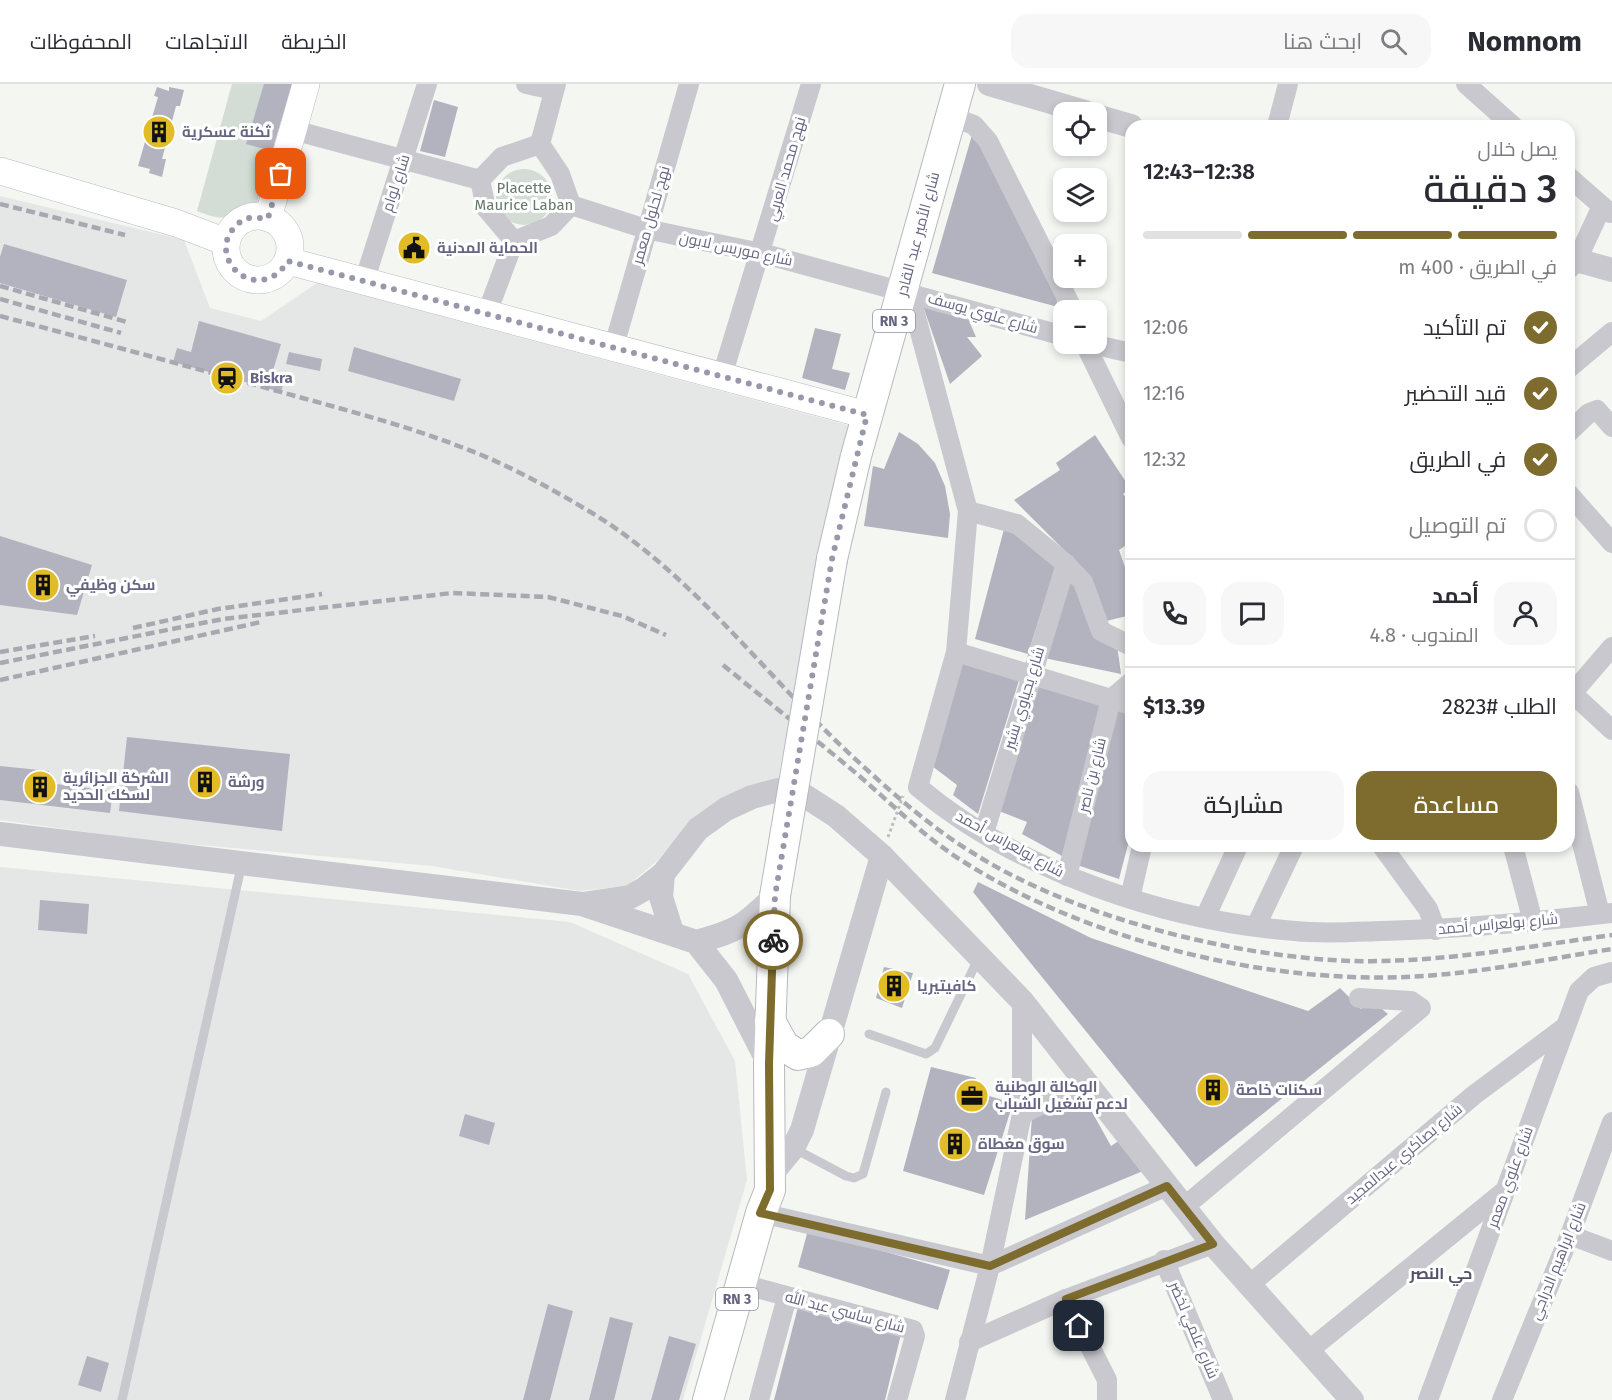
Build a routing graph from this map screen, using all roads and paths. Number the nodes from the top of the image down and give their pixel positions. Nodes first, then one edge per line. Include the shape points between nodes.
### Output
1 (306, 84) edge
2 (427, 84) edge
3 (526, 84) edge
4 (689, 84) edge
5 (811, 84) edge
6 (960, 84) edge
7 (989, 84) edge
8 (1288, 84) edge
9 (1466, 84) edge
10 (555, 87) edge
11 (1053, 103) edge
12 (950, 116) junction
13 (1107, 119) edge
14 (1278, 120) edge
15 (1506, 120) edge
16 (1125, 124) edge
17 (293, 130) junction
18 (540, 144) junction
19 (404, 159) junction
20 (0, 171) edge
21 (480, 180) junction
22 (1575, 182) edge
23 (571, 205) junction
24 (1607, 211) edge
25 (268, 218) junction
26 (646, 229) junction
27 (514, 241) junction
28 (226, 242) junction
29 (761, 253) junction
30 (1575, 258) edge
31 (288, 261) junction
32 (1575, 263) edge
33 (1612, 270) edge
34 (364, 282) junction
35 (906, 290) junction
36 (1068, 300) edge
37 (487, 313) junction
38 (1612, 332) edge
39 (1053, 333) edge
40 (614, 346) junction
41 (1107, 347) edge
42 (1125, 352) edge
43 (1089, 354) edge
44 (1575, 363) edge
45 (722, 376) junction
46 (867, 415) junction
47 (1125, 426) edge
48 (1575, 426) edge
49 (1612, 428) edge
50 (1575, 501) edge
51 (968, 511) junction
52 (1612, 543) edge
53 (1066, 564) junction
54 (1125, 643) edge
55 (1612, 647) edge
56 (956, 652) junction
57 (1031, 673) junction
58 (1125, 687) edge
59 (1575, 689) edge
60 (1111, 699) junction
61 (1575, 699) edge
62 (1125, 703) edge
63 (1612, 730) edge
64 (918, 787) junction
65 (1575, 812) edge
66 (984, 833) junction
67 (0, 834) edge
68 (1141, 852) edge
69 (1235, 852) edge
70 (1291, 852) edge
71 (1386, 852) edge
72 (1515, 852) edge
73 (882, 856) junction
74 (242, 863) junction
75 (663, 874) junction
76 (1067, 876) junction
77 (775, 896) junction
78 (1130, 898) junction
79 (582, 904) junction
80 (1606, 913) edge
81 (1205, 918) junction
82 (1533, 922) junction
83 (1256, 926) junction
84 (1436, 930) junction
85 (672, 932) junction
86 (696, 942) junction
87 (980, 955) junction
88 (1612, 972) edge
89 (1359, 998) dead end
90 (1022, 1001) junction
91 (770, 1021) junction
92 (1565, 1027) junction
93 (829, 1034) junction
94 (869, 1034) dead end
95 (769, 1064) junction
96 (1087, 1083) junction
97 (886, 1092) dead end
98 (1022, 1114) junction
99 (1612, 1122) edge
100 (793, 1148) junction
101 (1167, 1186) junction
102 (1503, 1193) junction
103 (767, 1201) junction
104 (1184, 1207) junction
105 (1570, 1235) junction
106 (1213, 1244) junction
107 (1612, 1251) edge
108 (1164, 1260) junction
109 (990, 1266) junction
110 (1248, 1286) junction
111 (763, 1290) junction
112 (1066, 1299) junction
113 (969, 1342) junction
114 (1307, 1352) junction
115 (122, 1400) edge
116 (708, 1400) edge
117 (729, 1400) edge
118 (759, 1400) edge
119 (897, 1400) edge
120 (955, 1400) edge
121 (1107, 1400) edge
122 (1223, 1400) edge
123 (1352, 1400) edge
124 (1428, 1400) edge
125 (1502, 1400) edge

1 - 17 main road
2 - 19 street, شارع لوام
3 - 10 street
4 - 26 street, نهج لحلول معمر
5 - 29 street, نهج محمد العربي
6 - 12 main road, شارع الأمير عبد القادر / RN 3
7 - 11 street
8 - 14 street
9 - 15 street
10 - 18 street
12 - 35 main road, شارع الأمير عبد القادر / RN 3
12 - 36 street via 974,125 988,141
13 - 16 street
17 - 19 street
17 - 25 main road
18 - 21 street via 502,157
18 - 23 street via 560,174
19 - 21 street
19 - 34 street, شارع لوام
20 - 28 main road via 176,223
21 - 27 street via 486,208
22 - 24 street
23 - 26 street, شارع موريس لابون
23 - 27 street via 551,226
24 - 30 street
25 - 28 main road via 246,218 230,232
25 - 31 main road via 278,223 289,240
26 - 29 street, شارع موريس لابون
26 - 40 street, نهج لحلول معمر
27 - 37 street
28 - 31 main road via 229,263 244,277 264,280 282,270
29 - 35 street, شارع موريس لابون
29 - 45 street, نهج محمد العربي
31 - 34 main road
32 - 33 street
34 - 37 main road
35 - 39 street, شارع علوي يوسف
35 - 46 main road, شارع الأمير عبد القادر / RN 3
35 - 51 street
37 - 40 main road
38 - 44 street
40 - 45 main road
41 - 42 street
43 - 47 street
45 - 46 main road
46 - 77 main road, شارع الأمير عبد القادر / RN 3, bridge via 832,559
48 - 49 street via 1597,410
50 - 52 street
51 - 53 street via 1017,524
51 - 56 street
53 - 54 street via 1083,582 1101,630
53 - 57 street, شارع يحياوي بشير
55 - 59 street
56 - 57 street
56 - 64 street
57 - 60 street
57 - 66 street, شارع يحياوي بشير
58 - 60 street
60 - 62 street
60 - 76 street, شارع بن ناصر
61 - 63 street
64 - 66 street, شارع بولعراس أحمد
64 - 73 path via 900,798
65 - 80 street
66 - 76 street, شارع بولعراس أحمد
67 - 74 street
68 - 78 street
69 - 81 street
70 - 83 street
71 - 84 street via 1428,909
72 - 82 street
73 - 75 street via 836,816 805,796 778,790 752,797 707,822 680,849
73 - 87 street
73 - 93 street
74 - 79 street
74 - 115 lane
75 - 79 street via 630,897
75 - 85 street via 661,897
76 - 78 street, شارع بولعراس أحمد
77 - 86 street via 746,923 725,935
77 - 91 main road, RN 3
78 - 81 street, شارع بولعراس أحمد
79 - 85 street
80 - 82 street, شارع بولعراس أحمد
81 - 83 street, شارع بولعراس أحمد
82 - 84 street, شارع بولعراس أحمد
83 - 84 street, شارع بولعراس أحمد via 1295,932
85 - 86 street
86 - 95 street via 726,980
87 - 90 street
87 - 94 lane via 935,1048 926,1054
88 - 92 street, شارع علوي معمر via 1587,982 1578,991
89 - 104 street via 1411,1000 1421,1008
90 - 96 street
90 - 98 street
91 - 93 main road via 784,1046 798,1055 811,1052
91 - 95 main road, RN 3
92 - 102 street, شارع علوي معمر
92 - 110 street, شارع بصاكري عبدالمجيد via 1474,1095
93 - 100 street via 818,1081
95 - 103 main road, RN 3
96 - 98 street
96 - 101 street
97 - 100 lane via 864,1174 846,1176
98 - 109 street
99 - 105 street, شارع ابراهيم الدراجي
100 - 103 street
101 - 104 street
101 - 109 street
102 - 114 street
102 - 124 street, شارع علوي معمر
103 - 109 street
103 - 111 main road, RN 3
104 - 106 street
105 - 107 street
105 - 125 street, شارع ابراهيم الدراجي
106 - 108 street
106 - 110 street
108 - 112 street
108 - 122 street, شارع علمي لخضر
109 - 113 street
110 - 114 street
111 - 116 main road, RN 3
111 - 117 main road, RN 3
111 - 118 street
111 - 119 street, شارع ساسي عبد الله via 913,1330 915,1336
112 - 113 street
112 - 121 street via 1107,1380
113 - 120 street
114 - 123 street

